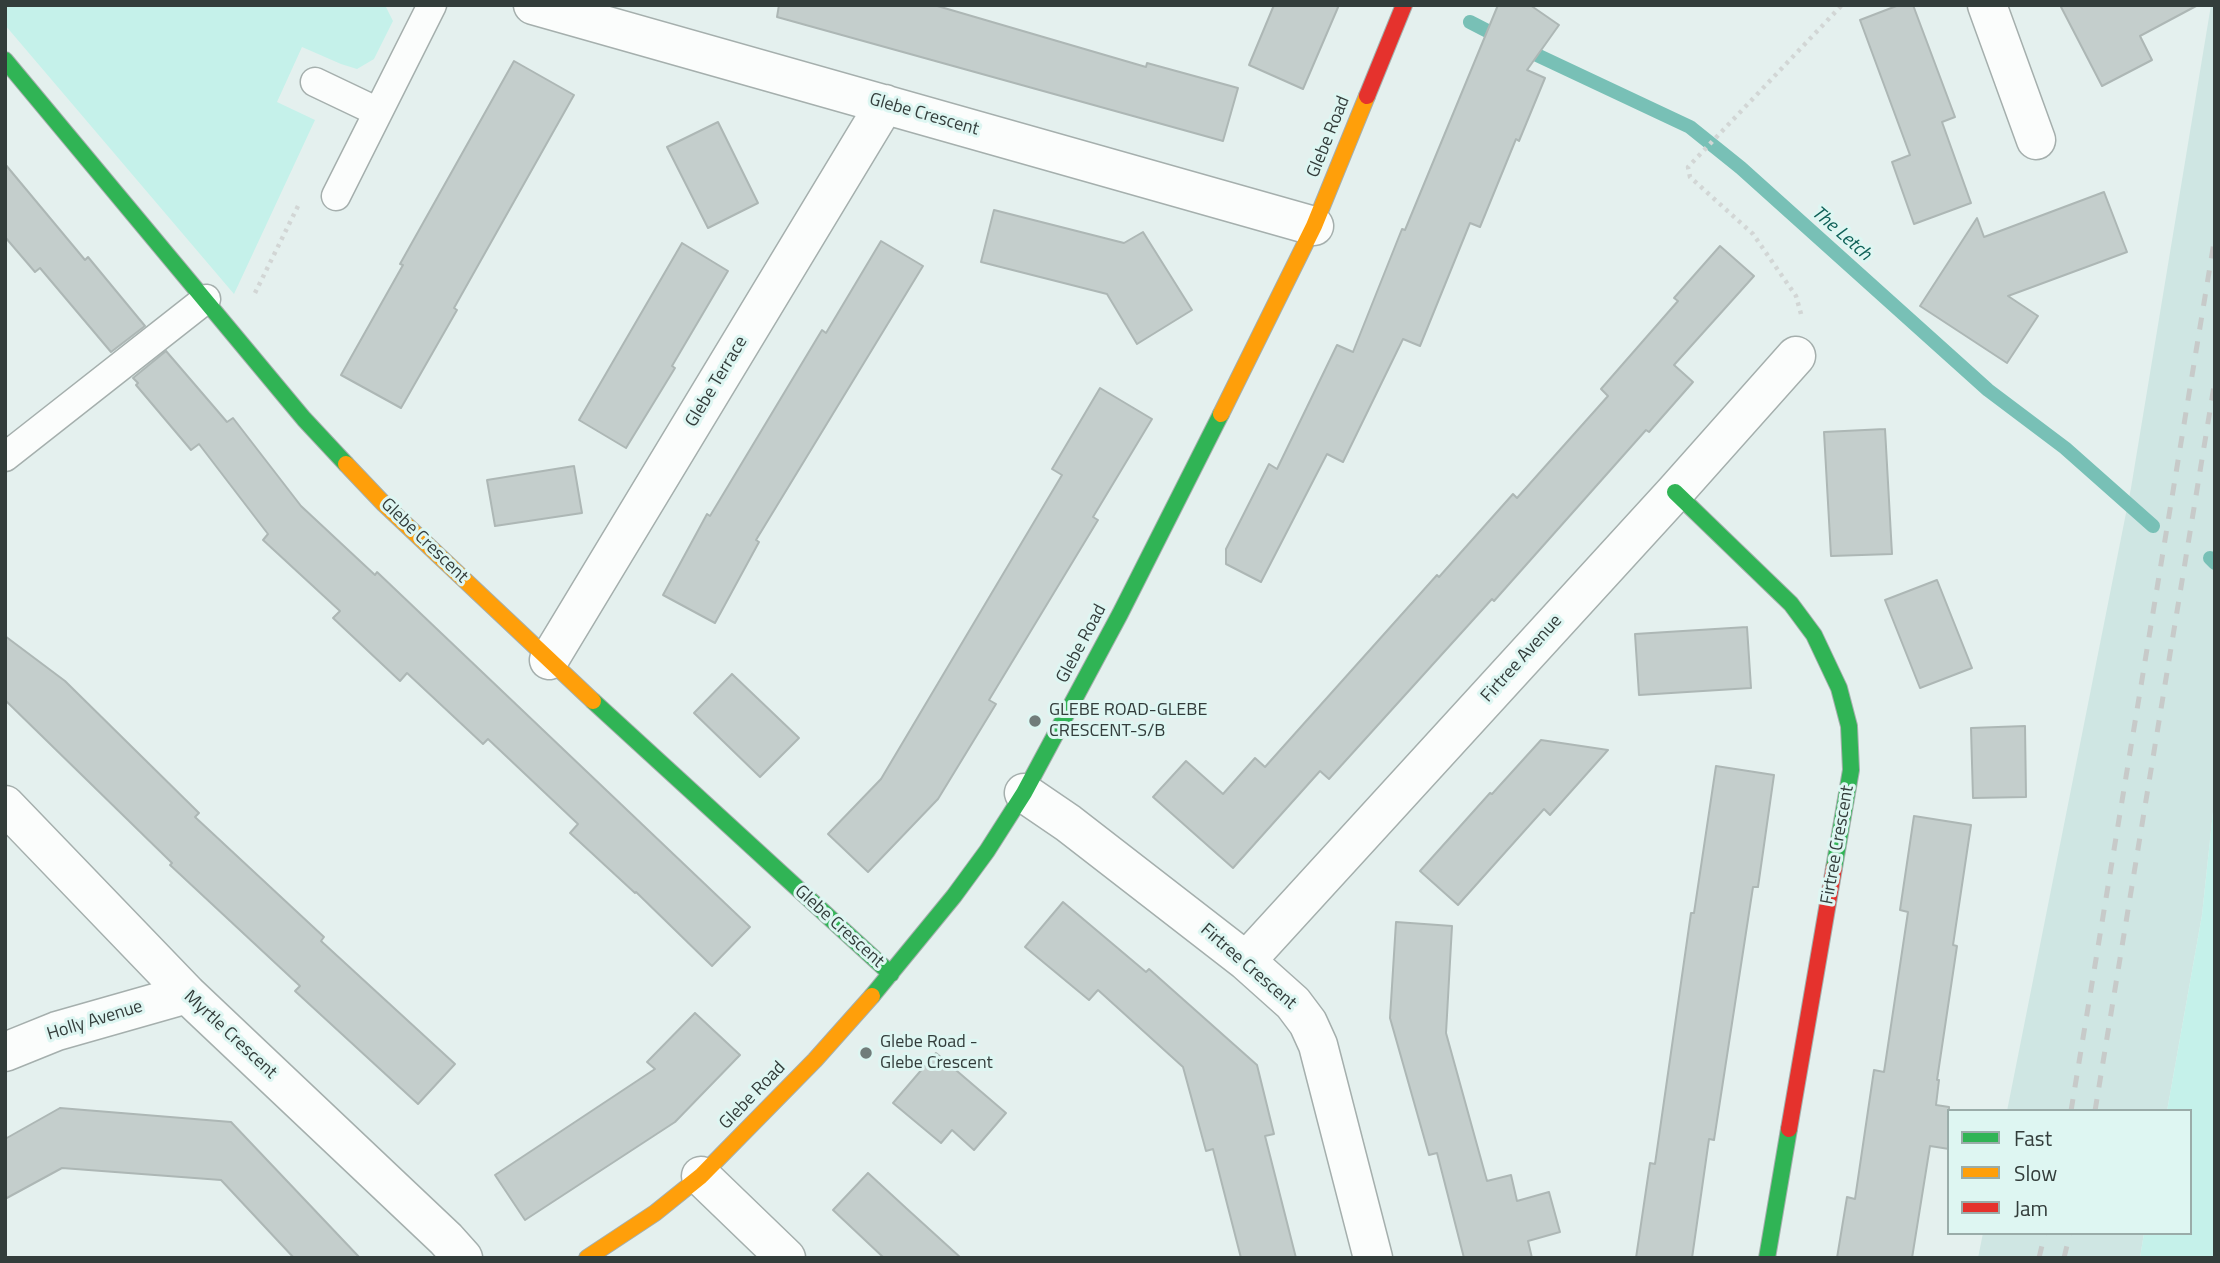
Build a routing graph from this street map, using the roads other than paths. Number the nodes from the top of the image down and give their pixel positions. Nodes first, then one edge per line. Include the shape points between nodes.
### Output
1 (432, 5) edge
2 (533, 5) edge
3 (1404, 5) edge
4 (1987, 5) edge
5 (5, 60) edge
6 (315, 82) dead end
7 (885, 104) junction
8 (378, 112) junction
9 (2036, 140) dead end
10 (336, 196) road end
11 (1314, 226) junction
12 (206, 299) junction
13 (1796, 356) road end
14 (5, 457) edge
15 (1675, 492) junction
16 (549, 660) junction
17 (1024, 793) junction
18 (5, 805) edge
19 (1246, 961) junction
20 (891, 974) junction
21 (187, 994) junction
22 (5, 1052) edge
23 (701, 1176) junction
24 (463, 1258) edge
25 (587, 1258) edge
26 (786, 1258) edge
27 (1373, 1258) edge
28 (1768, 1258) edge

1 - 8 lane
2 - 7 street, Glebe Crescent
3 - 11 street, Glebe Road
4 - 9 street
5 - 12 street, Glebe Crescent
6 - 8 lane
7 - 11 street, Glebe Crescent
7 - 16 street, Glebe Terrace
8 - 10 lane
11 - 17 street, Glebe Road via 1126,602
12 - 14 lane
12 - 16 street, Glebe Crescent via 351,470
13 - 15 street, Firtree Avenue
15 - 19 street, Firtree Avenue
15 - 28 street, Firtree Crescent via 1791,604 1814,635 1839,688 1849,726 1851,769
16 - 20 street, Glebe Crescent
17 - 19 street, Firtree Crescent
17 - 20 street, Glebe Road via 987,851
18 - 21 street, Myrtle Crescent
19 - 27 street, Firtree Crescent via 1293,1003 1318,1045
20 - 23 street, Glebe Road via 815,1060
21 - 22 street, Holly Avenue via 57,1031
21 - 24 street, Myrtle Crescent
23 - 25 street, Glebe Road
23 - 26 street

